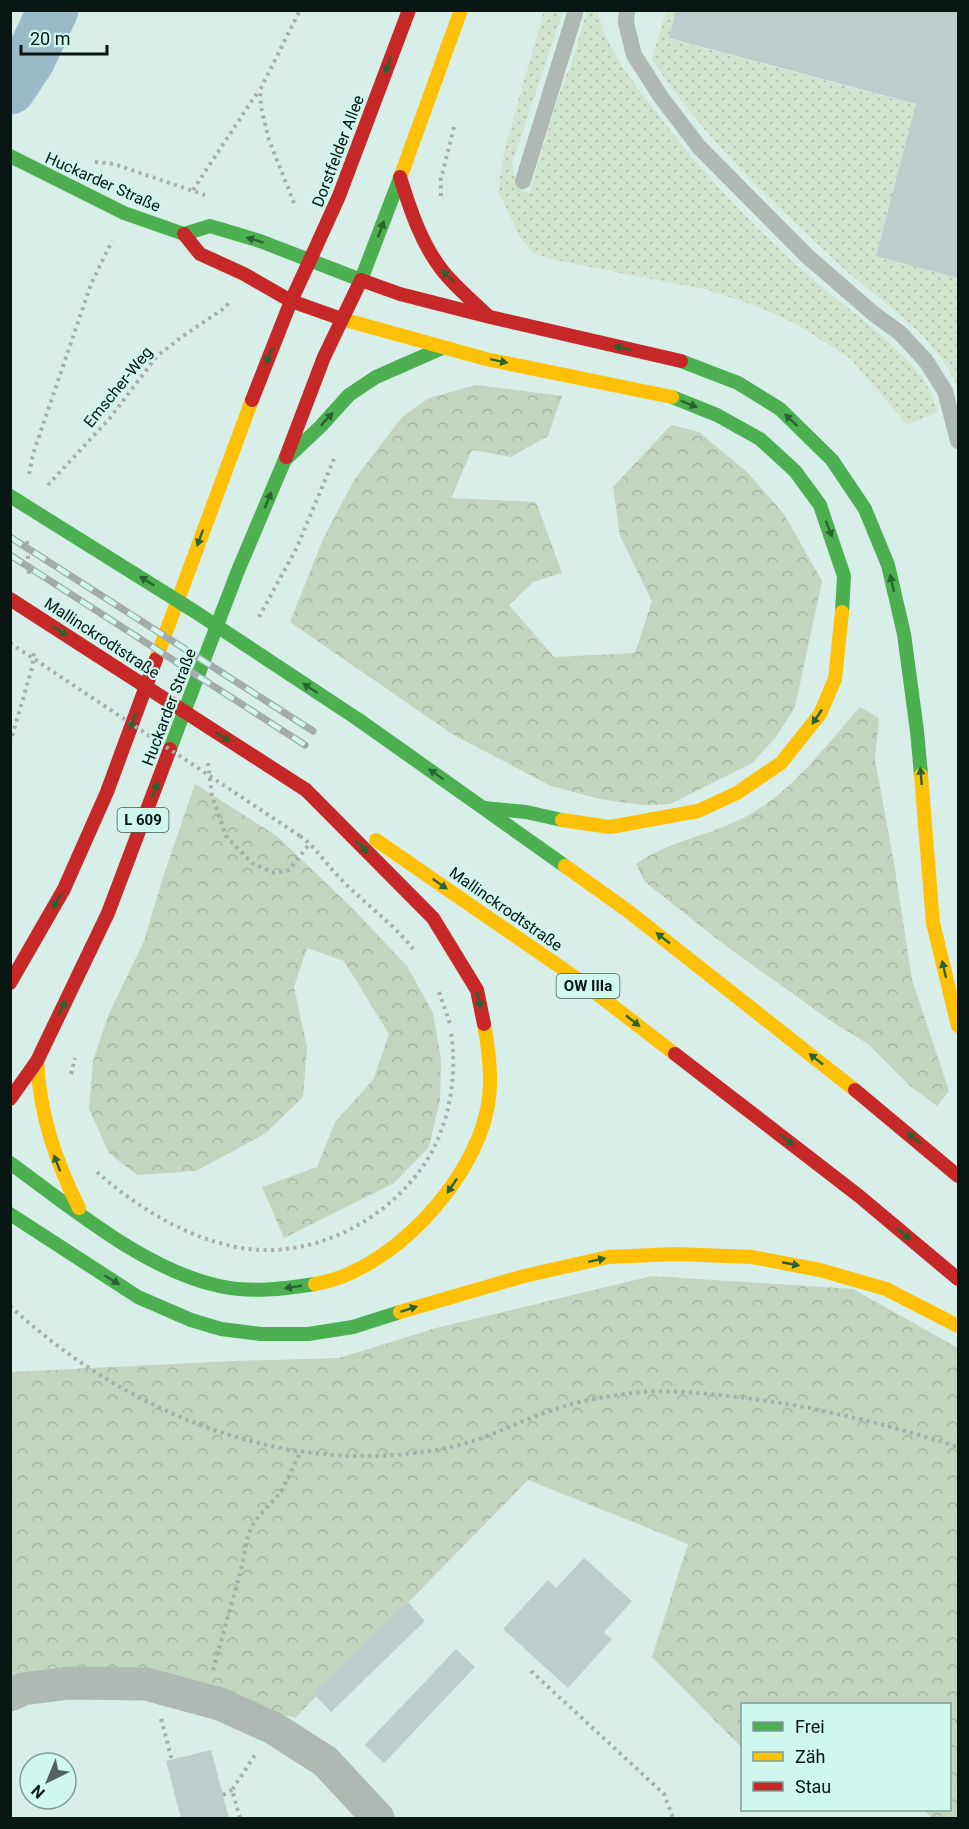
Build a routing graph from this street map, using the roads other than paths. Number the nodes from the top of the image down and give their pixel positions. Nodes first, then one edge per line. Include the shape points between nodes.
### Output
1 (409, 10) edge
2 (461, 10) edge
3 (576, 10) edge
4 (627, 10) edge
5 (10, 156) edge
6 (400, 177) junction
7 (523, 181) dead end
8 (184, 234) junction
9 (310, 260) junction
10 (361, 280) junction
11 (291, 301) junction
12 (490, 317) junction
13 (342, 319) junction
14 (442, 348) junction
15 (958, 441) edge
16 (285, 460) junction
17 (10, 496) edge
18 (10, 599) edge
19 (306, 790) junction
20 (484, 808) junction
21 (10, 983) edge
22 (958, 1026) edge
23 (37, 1060) junction
24 (10, 1099) edge
25 (10, 1163) edge
26 (958, 1176) edge
27 (10, 1214) edge
28 (82, 1215) junction
29 (30, 1244) dead end
30 (62, 1249) junction
31 (958, 1280) edge
32 (958, 1326) edge
33 (10, 1695) edge
34 (378, 1818) edge

1 -> 9 main road, Dorstfelder Allee / L 609
2 - 6 main road, L 609
3 - 7 lane
4 - 15 lane via 634,55 699,147 807,256 900,333 926,361 945,392
5 - 8 main road, Huckarder Straße via 124,213
10 -> 6 main road, L 609
12 -> 6 main road via 442,270 425,241
9 -> 8 main road via 210,226
8 - 11 main road, Huckarder Straße via 200,254
9 - 10 main road
9 - 11 main road, Dorstfelder Allee / L 609
10 - 12 main road
10 - 13 main road, Huckarder Straße / L 609
11 - 13 main road, Huckarder Straße
11 -> 21 main road, Huckarder Straße / L 609 via 107,792 64,889
22 -> 12 main road via 933,923 917,732 901,623 888,565 865,509 832,460 780,409 738,383 679,360
13 - 14 main road
13 - 16 main road, Huckarder Straße / L 609
16 -> 14 main road via 349,395 376,376
14 -> 20 main road via 665,394 717,415 760,439 795,471 820,505 844,576 835,679 820,714 781,763 737,793 698,812 610,827
23 -> 16 main road, Huckarder Straße / L 609 via 108,914 237,573
20 -> 17 main road, bridge via 194,611
18 -> 19 main road, Mallinckrodtstraße, bridge
19 -> 28 main road via 433,918 477,990 490,1058 487,1110 473,1150 433,1211 364,1268 284,1289 219,1286 179,1273 138,1252
19 -> 31 main road, Mallinckrodtstraße / OW IIIa via 579,980 859,1196
26 -> 20 main road via 862,1095 628,911
23 - 24 main road, Huckarder Straße / L 609
28 -> 23 main road via 59,1170 46,1131
25 - 28 main road
27 - 30 main road
29 - 30 main road
30 -> 32 main road via 138,1297 191,1320 261,1334 308,1334 353,1327 446,1297 608,1257 676,1254 752,1257 820,1270 886,1289
33 - 34 street via 23,1689 69,1683 146,1684 220,1704 273,1728 325,1761

